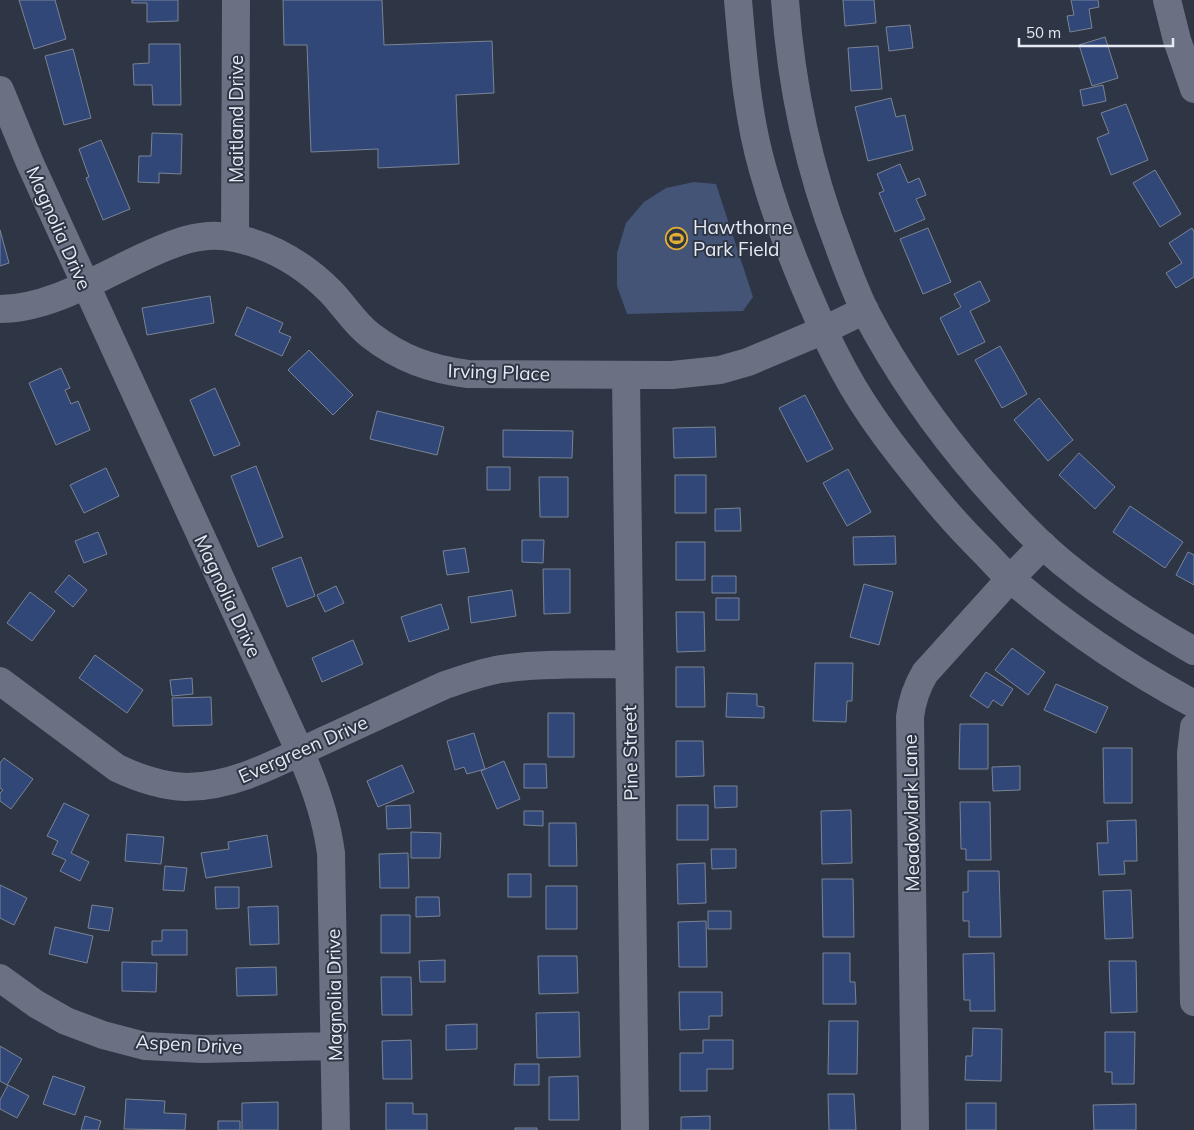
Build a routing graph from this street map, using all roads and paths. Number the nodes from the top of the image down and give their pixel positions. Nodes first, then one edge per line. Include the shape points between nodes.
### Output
1 (236, 0) edge
2 (738, 0) edge
3 (785, 0) edge
4 (1167, 0) edge
5 (1194, 89) edge
6 (0, 90) edge
7 (235, 238) junction
8 (85, 284) junction
9 (0, 309) edge
10 (865, 310) junction
11 (824, 330) junction
12 (626, 376) junction
13 (1043, 544) junction
14 (1010, 579) junction
15 (1194, 651) edge
16 (629, 664) junction
17 (0, 681) edge
18 (1194, 704) edge
19 (1194, 727) edge
20 (300, 752) junction
21 (0, 978) edge
22 (1194, 1002) edge
23 (334, 1046) junction
24 (336, 1130) edge
25 (635, 1130) edge
26 (915, 1130) edge

1 - 7 street, Maitland Drive
2 - 11 street via 748,104 762,169 783,234
3 - 10 street via 788,41 804,136 825,211
4 - 5 street
6 - 8 street, Magnolia Drive
7 - 8 street, Irving Place via 210,235 188,238
7 - 12 street, Irving Place via 277,251 300,265 331,291 369,335 415,362 468,374
8 - 9 street, Irving Place via 44,303
8 - 20 street, Magnolia Drive
10 - 11 street, Irving Place
10 - 13 street via 890,355 954,448
11 - 12 street, Irving Place via 748,362 720,370
11 - 14 street via 844,371 906,463 951,518
12 - 16 street, Pine Street
13 - 14 street, Meadowlark Lane
13 - 15 street via 1072,571 1149,625
14 - 18 street via 1106,652
14 - 26 street, Meadowlark Lane via 925,673 912,700
16 - 20 street, Evergreen Drive via 526,667 461,679
16 - 25 street, Pine Street
17 - 20 street, Evergreen Drive via 117,768 133,776 169,785 186,787 230,781
19 - 22 street via 1191,753
20 - 23 street, Magnolia Drive via 323,810 331,853
21 - 23 street, Aspen Drive via 66,1021 145,1046 202,1049
23 - 24 street, Magnolia Drive

